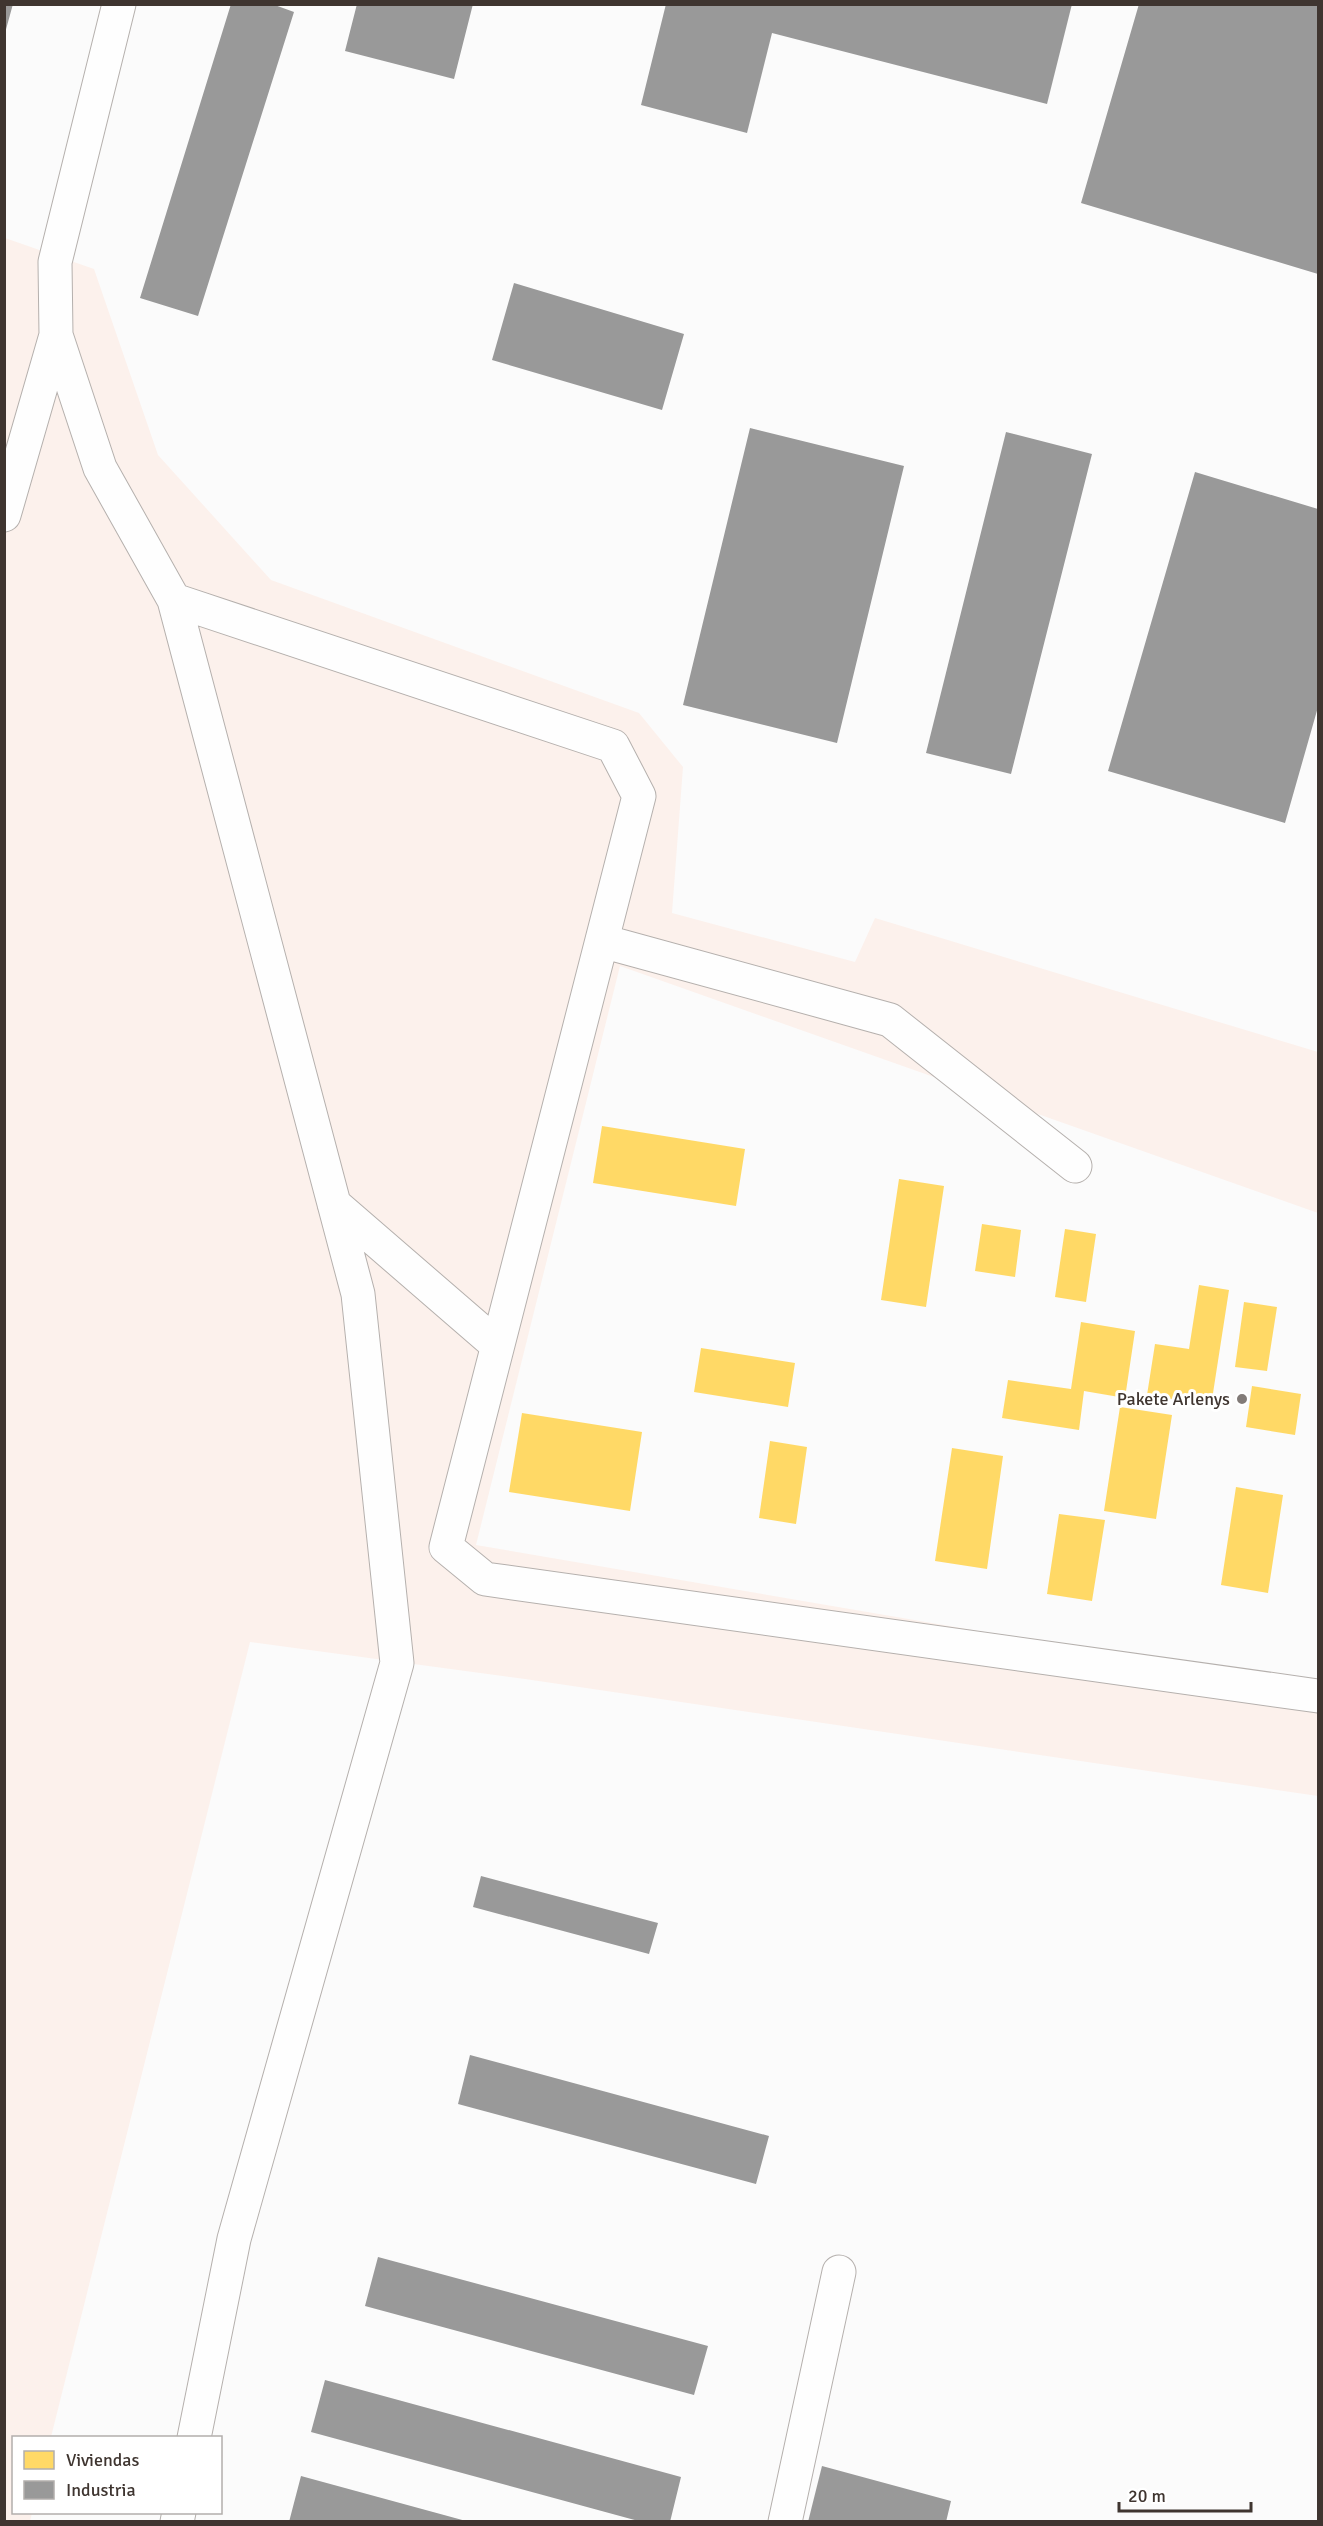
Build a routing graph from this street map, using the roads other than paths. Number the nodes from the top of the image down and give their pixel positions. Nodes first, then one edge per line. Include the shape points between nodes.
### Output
1 (119, 4) edge
2 (56, 335) junction
3 (4, 515) edge
4 (174, 600) junction
5 (602, 942) junction
6 (1075, 1166) dead end
7 (334, 1204) junction
8 (497, 1345) junction
9 (1318, 1696) edge
10 (839, 2272) dead end
11 (194, 2436) edge
12 (785, 2522) edge

1 - 2 street via 55,262
2 - 3 street
2 - 4 street via 100,468
4 - 5 street via 613,746 639,796
4 - 7 street
5 - 6 street via 890,1020
5 - 8 street
7 - 8 street
7 - 11 street via 358,1293 397,1663 234,2239
8 - 9 street via 446,1547 485,1580
10 - 12 street

